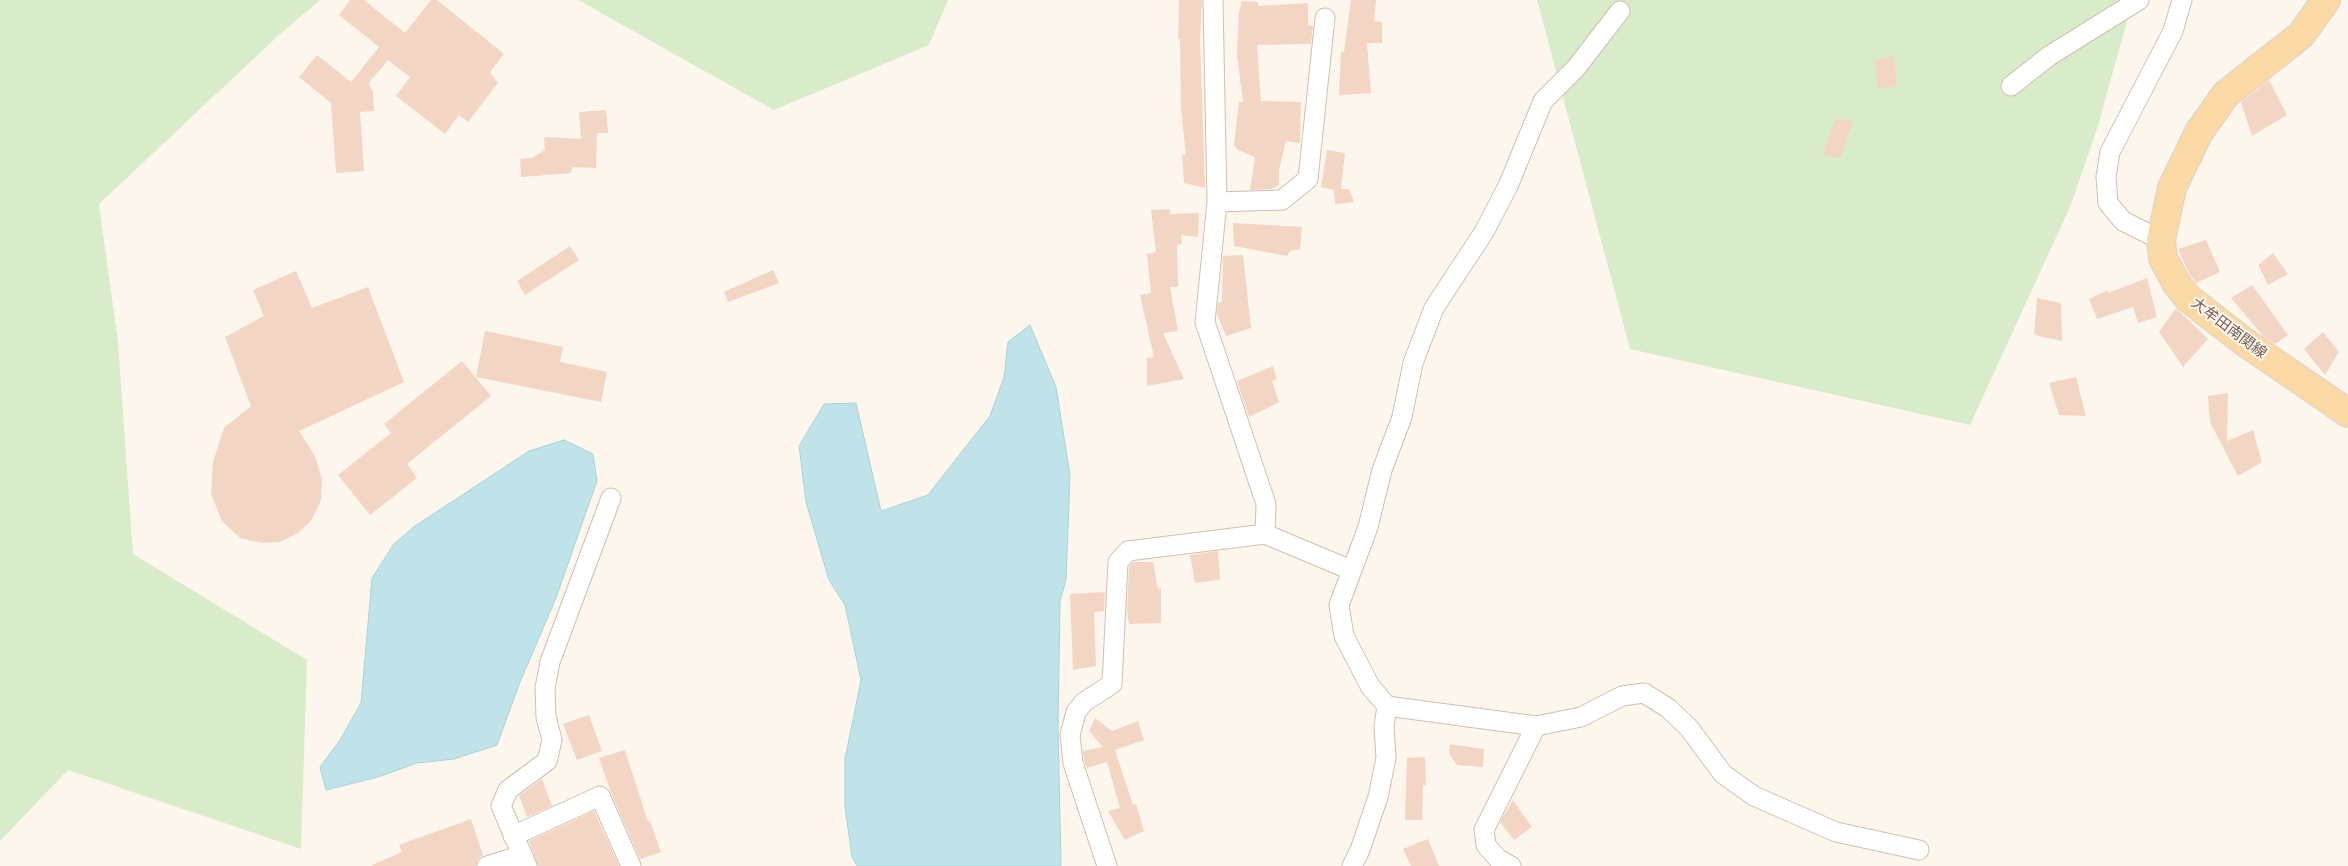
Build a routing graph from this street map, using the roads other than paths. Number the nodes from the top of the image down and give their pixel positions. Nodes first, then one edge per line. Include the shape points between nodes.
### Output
1 (1213, 0) edge
2 (2139, 0) edge
3 (2182, 0) edge
4 (2326, 0) edge
5 (1620, 11) dead end
6 (1325, 18) dead end
7 (2011, 86) dead end
8 (1217, 202) junction
9 (2161, 240) junction
10 (2348, 413) edge
11 (610, 498) dead end
12 (1265, 534) junction
13 (1351, 570) junction
14 (1387, 706) junction
15 (1536, 726) junction
16 (513, 836) junction
17 (1919, 850) dead end
18 (525, 860) edge
19 (487, 866) edge
20 (631, 866) edge
21 (1107, 866) edge
22 (1352, 866) edge
23 (1511, 866) edge

1 - 8 street
2 - 7 street via 2049,56
3 - 9 street via 2173,31 2110,152 2106,177 2108,203 2123,220
4 - 9 main road, 大牟田南関線 via 2301,35 2226,94 2199,132 2172,188
5 - 13 street via 1576,68 1543,101 1508,186 1484,232 1434,308 1413,363 1402,417 1382,470 1368,527
6 - 8 street via 1308,179 1282,200
8 - 12 street via 1205,322 1266,504
9 - 10 main road, 大牟田南関線 via 2163,258 2188,298 2243,341
11 - 16 street via 550,662 545,688 546,717 552,740 547,761 508,790 501,806
12 - 13 street
12 - 21 street via 1128,551 1118,562 1112,684 1084,702 1076,712 1070,735 1073,763
13 - 14 street via 1339,604 1344,636 1370,686
14 - 15 street
14 - 22 street via 1384,726 1386,758 1378,798
15 - 17 street via 1581,718 1622,696 1644,693 1668,708 1689,728 1723,774 1754,796 1836,832
15 - 23 street via 1484,830 1486,845 1498,859
16 - 18 street
16 - 20 street via 600,796
18 - 19 street

